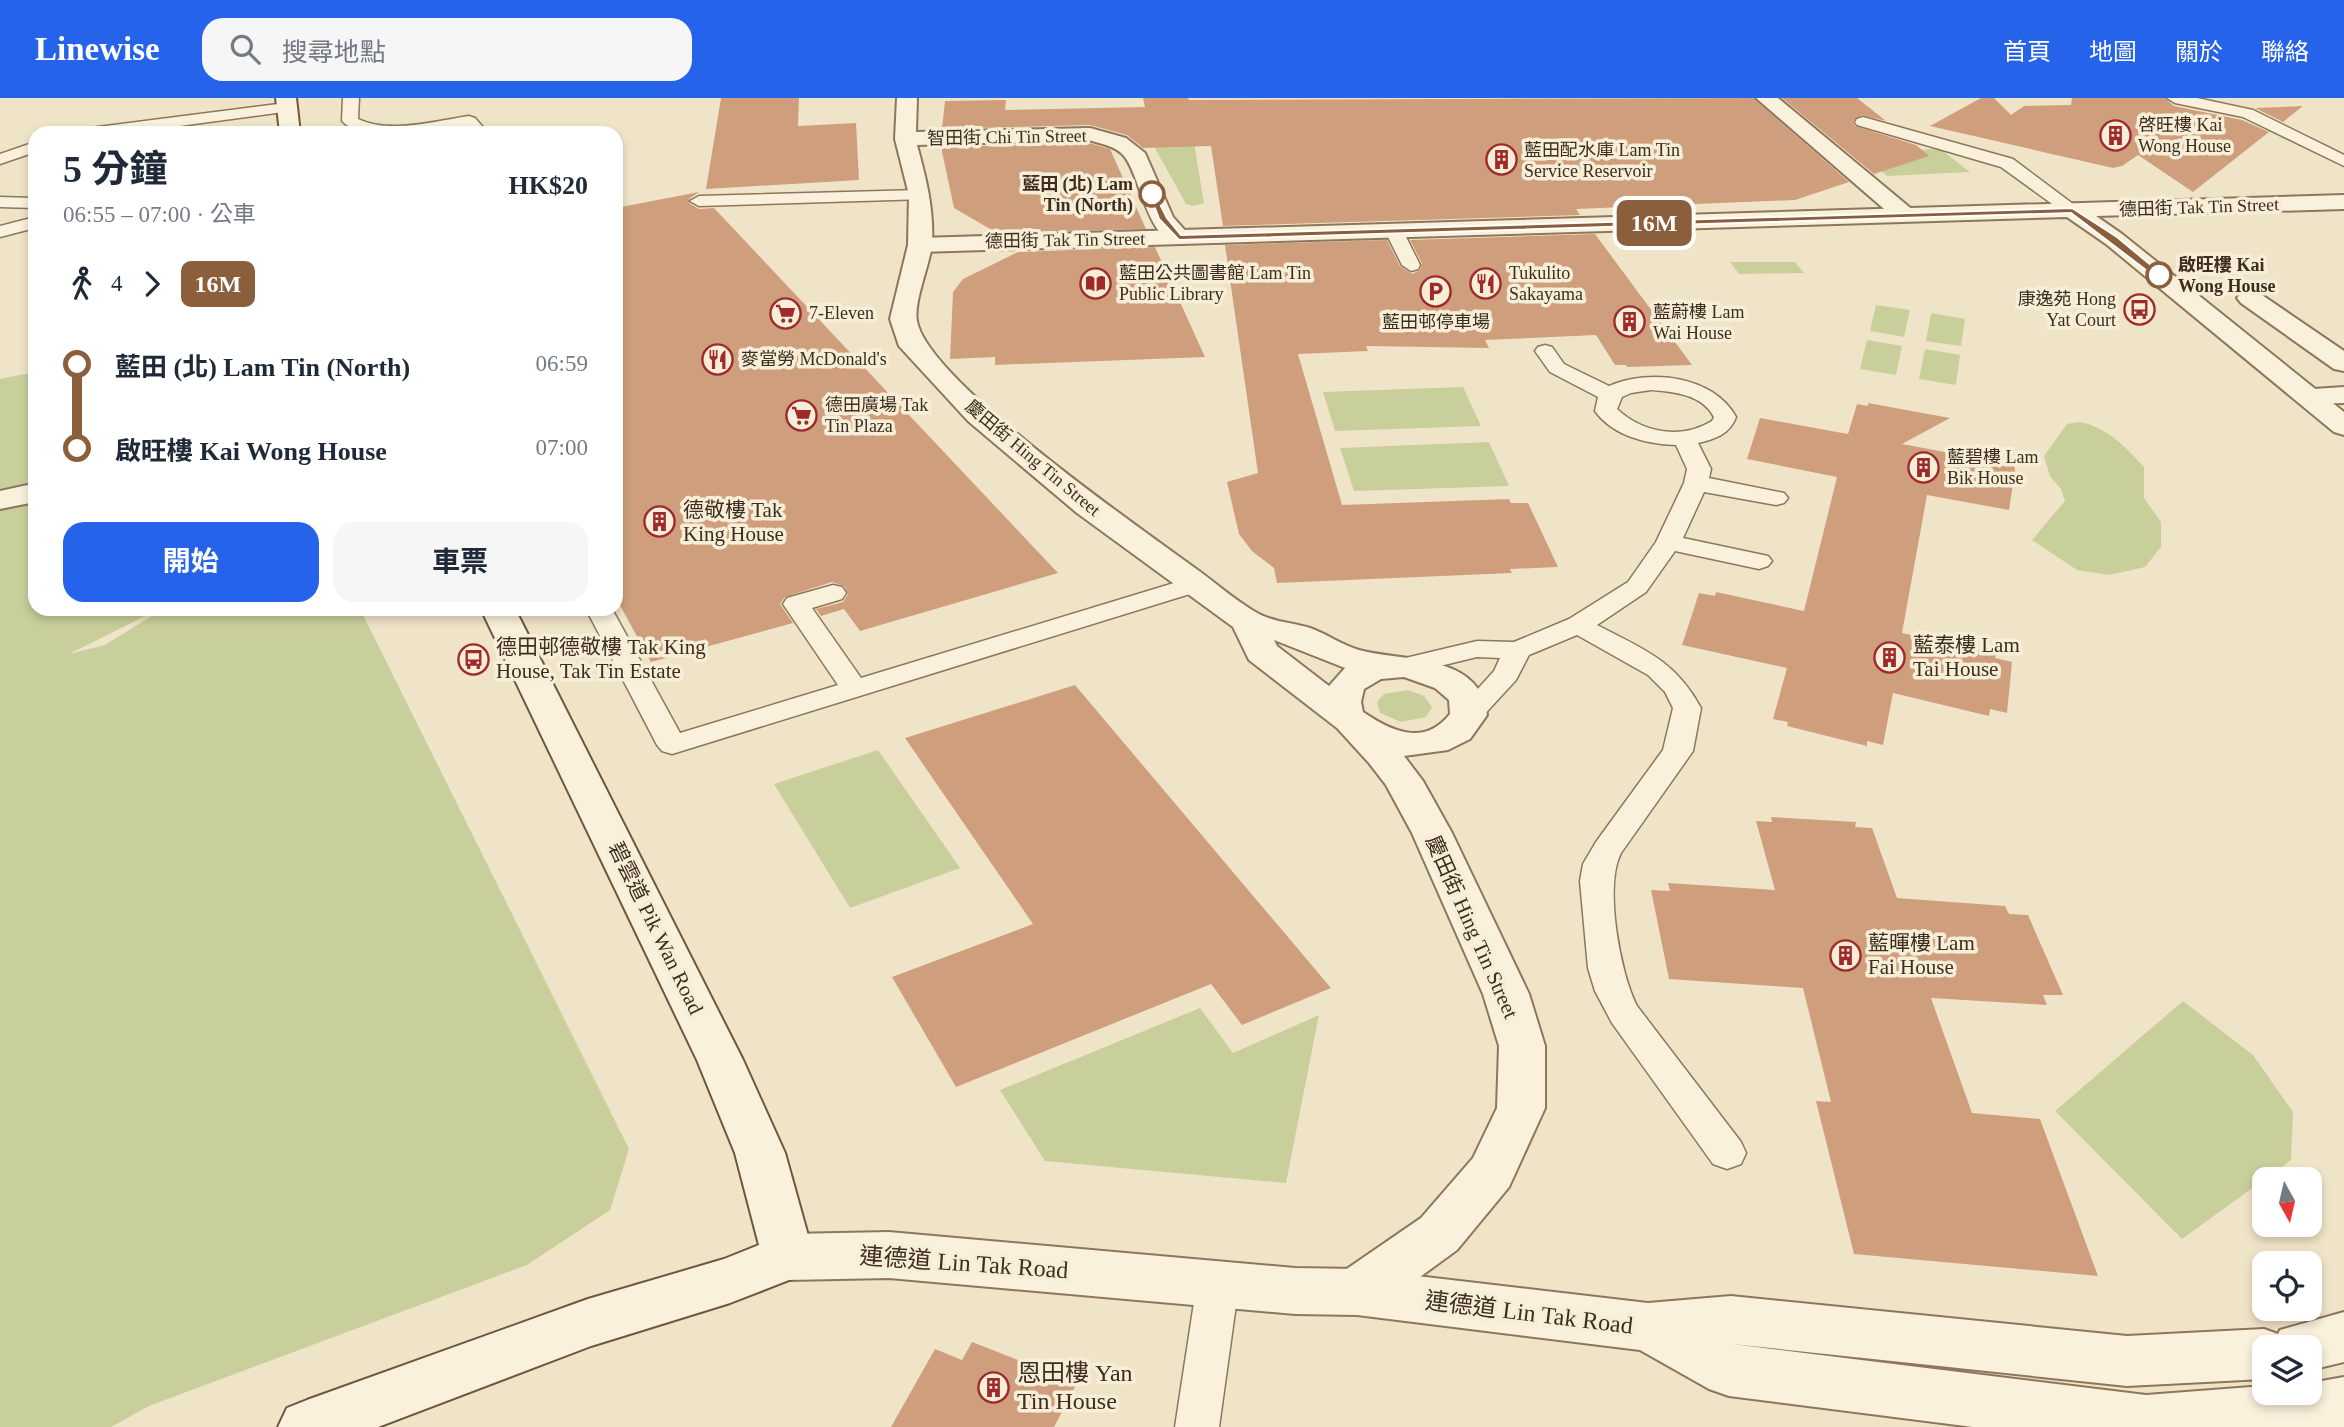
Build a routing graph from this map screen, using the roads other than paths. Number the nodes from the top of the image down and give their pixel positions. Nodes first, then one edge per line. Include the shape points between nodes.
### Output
1 (351, 98) edge
2 (907, 98) edge
3 (1766, 98) edge
4 (2175, 98) edge
5 (286, 103) edge
6 (1863, 122) dead end
7 (1917, 123) dead end
8 (136, 126) edge
9 (289, 126) edge
10 (357, 126) edge
11 (410, 126) edge
12 (474, 126) edge
13 (1900, 132) junction
14 (905, 139) junction
15 (28, 149) edge
16 (0, 159) edge
17 (2344, 162) edge
18 (920, 195) junction
19 (699, 201) dead end
20 (0, 202) edge
21 (2344, 202) edge
22 (28, 203) edge
23 (2072, 210) junction
24 (1906, 216) junction
25 (28, 224) edge
26 (1394, 231) junction
27 (0, 232) edge
28 (1179, 237) junction
29 (920, 245) junction
30 (1410, 265) dead end
31 (2250, 298) dead end
32 (1545, 351) dead end
33 (2344, 363) edge
34 (1610, 395) junction
35 (2342, 421) edge
36 (1684, 438) junction
37 (1696, 483) junction
38 (1776, 498) dead end
39 (1668, 542) junction
40 (1759, 561) dead end
41 (1197, 584) junction
42 (833, 593) dead end
43 (501, 616) edge
44 (603, 616) edge
45 (1248, 622) junction
46 (1578, 625) junction
47 (1518, 650) junction
48 (1398, 667) junction
49 (855, 689) junction
50 (1471, 712) junction
51 (1350, 722) junction
52 (1727, 1153) dead end
53 (788, 1257) junction
54 (1218, 1283) junction
55 (1357, 1292) junction
56 (1648, 1327) junction
57 (2344, 1337) edge
58 (2322, 1342) edge
59 (2252, 1355) edge
60 (2344, 1403) edge
61 (307, 1427) edge
62 (1197, 1427) edge

1 - 10 lane via 350,121
2 - 14 street, 慶田街 Hing Tin Street
3 - 24 street
4 - 17 lane via 2248,113
5 - 8 lane
5 - 9 street
6 - 13 lane
7 - 13 lane
11 - 12 lane via 469,121
13 - 23 lane via 2012,159
14 - 18 street, 慶田街 Hing Tin Street
14 - 28 street, 智田街 Chi Tin Street via 1090,134 1119,142 1135,153 1163,219
15 - 16 lane
18 - 19 lane
18 - 29 street, 慶田街 Hing Tin Street
20 - 22 lane
21 - 23 street, 德田街 Tak Tin Street
23 - 24 street, 德田街 Tak Tin Street
23 - 35 street
24 - 26 street, 德田街 Tak Tin Street
25 - 27 lane
26 - 28 street, 德田街 Tak Tin Street
26 - 30 lane
28 - 29 street, 德田街 Tak Tin Street
29 - 41 street, 慶田街 Hing Tin Street via 902,319 912,346 988,423 1088,506
31 - 33 street
32 - 34 lane via 1557,369
34 - 36 lane via 1606,411 1620,424 1645,434
34 - 36 lane via 1634,385 1669,384 1715,401 1725,417 1722,425
36 - 37 lane via 1699,469
37 - 38 lane
37 - 39 lane
39 - 40 lane
39 - 46 lane via 1637,587
41 - 45 street, 慶田街 Hing Tin Street
41 - 49 lane
42 - 49 lane via 796,604
43 - 53 street, 碧雲道 Pik Wan Road via 720,1059 760,1153
44 - 49 lane via 671,745
45 - 48 street, 慶田街 Hing Tin Street via 1300,636 1344,657
45 - 51 street, 慶田街 Hing Tin Street via 1262,652
46 - 47 lane
46 - 52 lane via 1658,669 1687,708 1678,751 1606,849 1596,881 1605,968 1612,991 1624,1014
47 - 48 lane via 1476,649
47 - 50 lane via 1506,674
48 - 50 street, 慶田街 Hing Tin Street via 1445,678 1460,687
48 - 51 street via 1370,670 1346,685 1342,696
50 - 51 street, 慶田街 Hing Tin Street via 1457,732 1425,744 1386,741
51 - 55 street, 慶田街 Hing Tin Street via 1403,781 1432,833 1506,994 1522,1046 1521,1108 1491,1172 1438,1234
53 - 54 street, 連德道 Lin Tak Road via 889,1255
53 - 61 street, 連德道 Lin Tak Road via 730,1280 588,1323
54 - 55 street, 連德道 Lin Tak Road
54 - 62 lane
55 - 56 street, 連德道 Lin Tak Road
56 - 59 street, 連德道 Lin Tak Road via 1731,1320 2127,1361
56 - 60 street, 連德道 Lin Tak Road via 1729,1371 2146,1422
57 - 58 street

